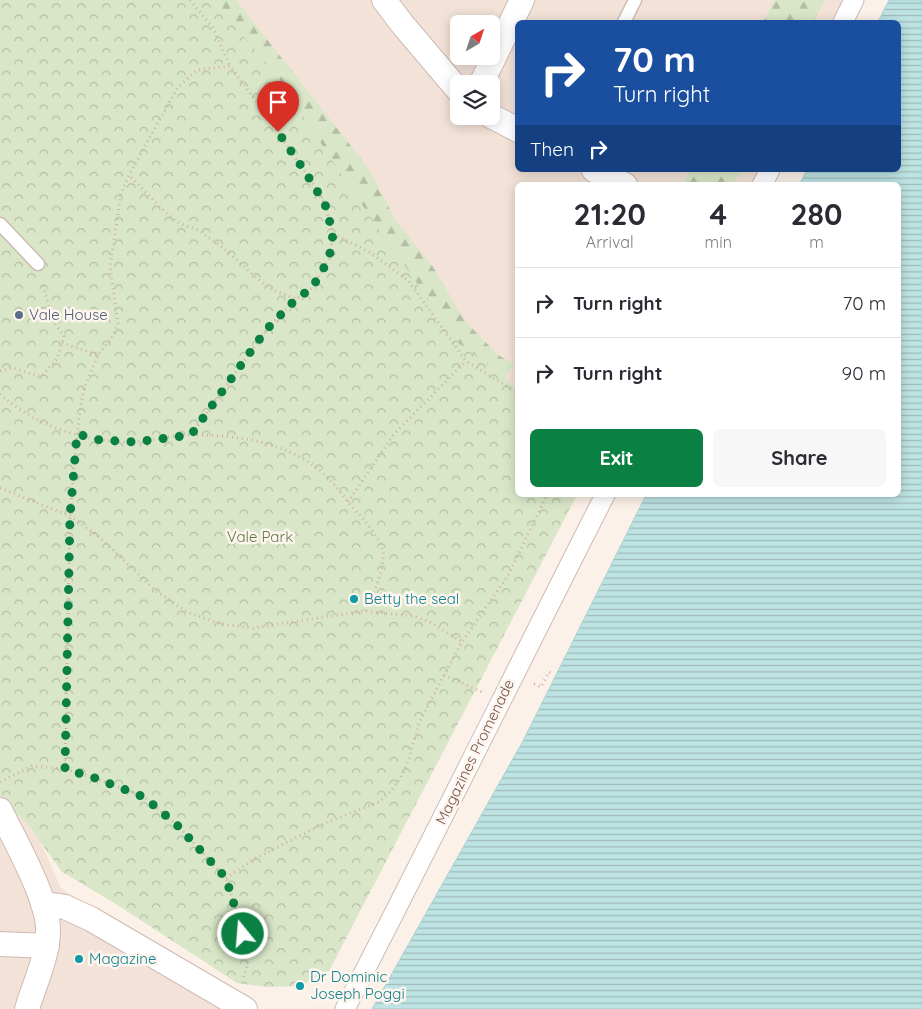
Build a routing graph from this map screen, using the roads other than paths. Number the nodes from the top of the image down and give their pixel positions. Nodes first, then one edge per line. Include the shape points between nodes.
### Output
1 (384, 0) edge
2 (522, 0) edge
3 (635, 0) edge
4 (854, 0) edge
5 (625, 20) edge
6 (844, 20) edge
7 (485, 75) edge
8 (450, 80) edge
9 (500, 121) edge
10 (515, 128) edge
11 (598, 172) edge
12 (619, 182) edge
13 (0, 224) edge
14 (38, 264) road end
15 (604, 497) edge
16 (0, 810) edge
17 (43, 904) junction
18 (0, 944) edge
19 (47, 946) junction
20 (239, 1006) edge
21 (27, 1009) edge
22 (345, 1009) edge

1 - 8 street
2 - 7 street
3 - 5 lane
4 - 6 street
9 - 10 street
11 - 12 street
13 - 14 lane
15 - 22 street, Magazines Promenade
16 - 17 street
17 - 19 street via 48,918
17 - 20 street via 65,907 91,919
18 - 19 street
19 - 21 street

